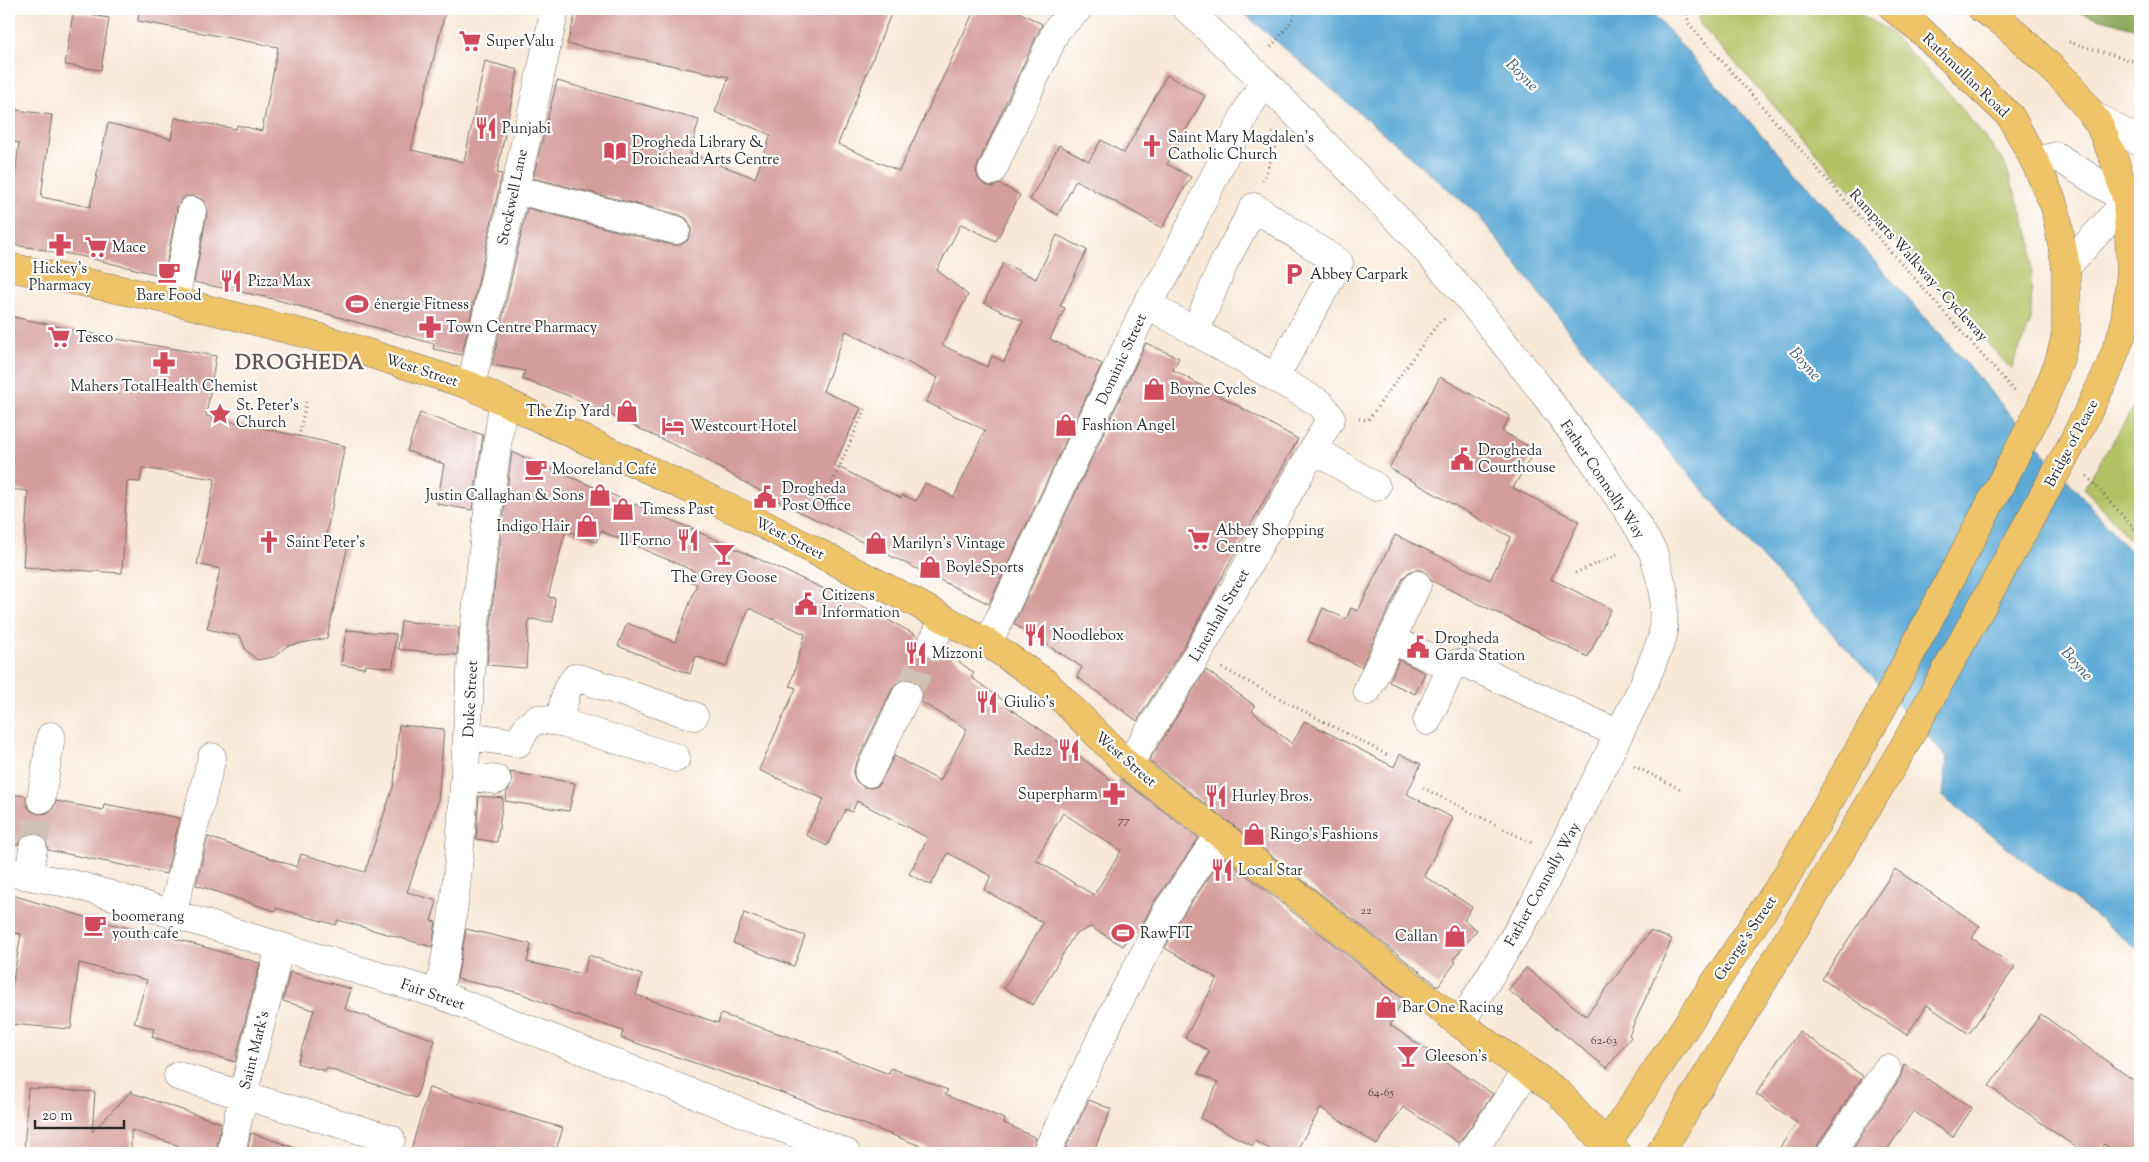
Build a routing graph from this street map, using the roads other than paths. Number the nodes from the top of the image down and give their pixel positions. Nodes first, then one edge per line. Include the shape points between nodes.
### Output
1 (555, 9) edge
2 (1078, 9) edge
3 (1187, 9) edge
4 (1894, 9) edge
5 (1982, 9) edge
6 (1265, 82) junction
7 (2092, 115) junction
8 (2140, 142) edge
9 (2035, 162) junction
10 (992, 170) dead end
11 (514, 190) junction
12 (2136, 199) edge
13 (192, 211) dead end
14 (676, 230) dead end
15 (9, 267) edge
16 (2066, 267) junction
17 (2135, 272) edge
18 (175, 301) junction
19 (1147, 304) junction
20 (1195, 332) junction
21 (1276, 378) junction
22 (471, 386) junction
23 (504, 403) junction
24 (1314, 449) junction
25 (1376, 487) dead end
26 (1416, 585) dead end
27 (944, 619) junction
28 (1391, 639) junction
29 (932, 643) tunnel mouth
30 (988, 643) junction
31 (1450, 668) junction
32 (1367, 691) dead end
33 (908, 694) tunnel mouth
34 (694, 716) dead end
35 (1427, 721) dead end
36 (559, 722) junction
37 (51, 736) dead end
38 (467, 736) junction
39 (1614, 744) junction
40 (212, 757) dead end
41 (676, 758) dead end
42 (1128, 764) junction
43 (869, 773) dead end
44 (466, 776) junction
45 (497, 780) dead end
46 (41, 799) tunnel mouth
47 (1220, 834) junction
48 (33, 848) tunnel mouth
49 (19, 874) edge
50 (172, 914) junction
51 (280, 947) junction
52 (438, 994) junction
53 (1460, 1024) junction
54 (1887, 1069) dead end
55 (1527, 1071) junction
56 (178, 1076) dead end
57 (243, 1095) junction
58 (391, 1139) dead end
59 (1609, 1150) edge
60 (231, 1153) edge
61 (846, 1153) edge
62 (1046, 1153) edge
63 (1471, 1153) edge
64 (1660, 1153) edge
65 (1831, 1153) edge

1 - 11 street, Stockwell Lane
2 - 10 street via 1057,30
3 - 6 street, Father Connolly Way
4 - 9 main road, Rathmullan Road via 2010,117
5 - 7 main road via 2006,24 2071,86
6 - 19 street, Dominic Street via 1249,106 1171,266
6 - 39 street, Father Connolly Way via 1470,300 1591,457 1653,552 1664,592 1663,636
7 - 8 street
7 - 12 main road, Bridge of Peace
9 - 12 street via 2056,156
9 - 16 main road via 2055,207
11 - 14 street
11 - 22 street, Stockwell Lane
12 - 16 street
12 - 17 main road, Bridge of Peace
13 - 18 street
15 - 18 main road, West Street
16 - 59 main road, George's Street, bridge via 2066,335 2059,362 2030,405 1878,716 1786,878
17 - 64 main road, Bridge of Peace, bridge via 2124,328 2108,371 2073,442 1903,748
18 - 22 main road, West Street via 318,337
19 - 20 street
19 - 30 street, Dominic Street
20 - 21 street
20 - 21 street via 1224,263 1254,207 1339,263
21 - 24 street, Linenhall Street via 1321,404 1331,418
22 - 23 main road, West Street
23 - 27 main road, West Street via 749,517
23 - 38 street, Duke Street via 479,575
24 - 25 street
24 - 42 street, Linenhall Street via 1197,655
26 - 28 street
27 - 29 street
27 - 30 main road, West Street
28 - 31 street
28 - 32 street
30 - 42 main road, West Street via 1046,683
31 - 35 street
31 - 39 street via 1456,664 1467,664
33 - 43 street
34 - 36 street via 576,677 567,689
36 - 38 street via 537,719 527,727 518,743
36 - 41 street
37 - 46 street
38 - 44 street, Duke Street
39 - 53 street, Father Connolly Way via 1533,906
40 - 50 street
42 - 47 main road, West Street
44 - 45 street
44 - 52 street, Duke Street via 461,898
47 - 53 main road, West Street
47 - 62 street via 1167,911 1116,1007
48 - 49 street
49 - 50 street, Fair Street via 77,885
50 - 51 street, Fair Street
51 - 52 street, Fair Street
51 - 57 street, Saint Mark's
52 - 61 street, Fair Street
53 - 55 main road, West Street
54 - 65 street
55 - 59 main road, West Street via 1558,1092
55 - 63 street
56 - 57 street
57 - 58 street
57 - 60 street, Saint Mark's

